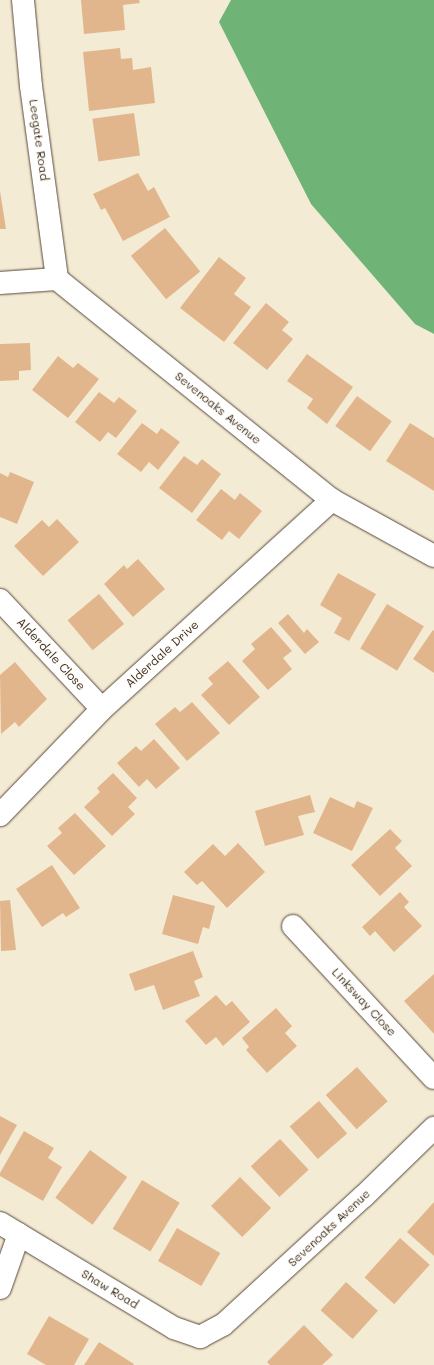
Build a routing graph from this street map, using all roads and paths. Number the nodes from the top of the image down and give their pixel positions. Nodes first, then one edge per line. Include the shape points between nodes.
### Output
1 (23, 0) edge
2 (57, 279) junction
3 (0, 283) edge
4 (332, 500) junction
5 (434, 556) edge
6 (0, 600) edge
7 (102, 709) junction
8 (0, 815) edge
9 (293, 926) dead end
10 (434, 1078) edge
11 (434, 1128) edge
12 (0, 1223) edge
13 (19, 1234) junction
14 (0, 1288) edge
15 (222, 1326) joint

1 - 2 street, Leegate Road via 31,86
2 - 3 street
2 - 4 street, Sevenoaks Avenue
4 - 5 street, Sevenoaks Avenue
4 - 7 street, Alderdale Drive
6 - 7 street, Alderdale Close
7 - 8 street, Alderdale Drive
9 - 10 street, Linksway Close
11 - 15 street, Sevenoaks Avenue
12 - 13 street, Shaw Road
13 - 14 street
13 - 15 street, Shaw Road via 174,1328 200,1337

